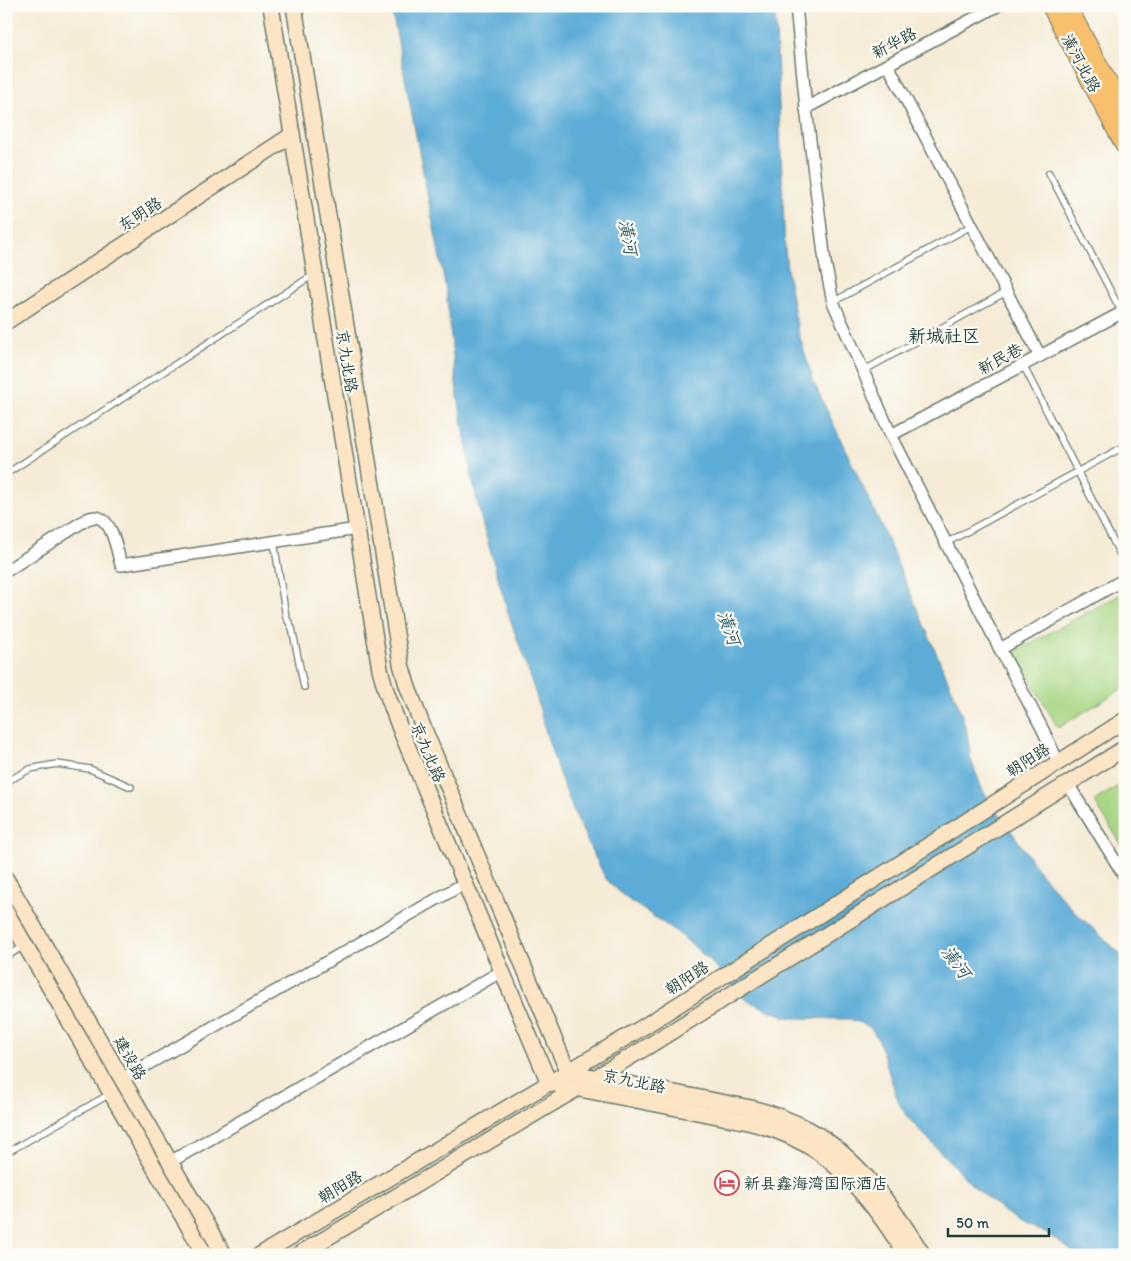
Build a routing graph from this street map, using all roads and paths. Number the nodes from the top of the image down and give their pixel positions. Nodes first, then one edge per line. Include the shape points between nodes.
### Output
1 (271, 6) edge
2 (294, 6) edge
3 (796, 6) edge
4 (997, 6) edge
5 (1051, 6) edge
6 (1067, 6) edge
7 (888, 65) junction
8 (806, 108) junction
9 (1125, 115) edge
10 (292, 135) junction
11 (1125, 146) edge
12 (1049, 173) dead end
13 (971, 226) junction
14 (315, 274) junction
15 (1006, 292) junction
16 (833, 302) junction
17 (1123, 312) edge
18 (6, 322) edge
19 (1040, 356) junction
20 (1023, 365) junction
21 (863, 371) junction
22 (891, 435) junction
23 (1125, 446) edge
24 (1078, 472) junction
25 (6, 474) edge
26 (357, 529) junction
27 (274, 542) junction
28 (946, 543) junction
29 (1125, 564) edge
30 (6, 571) edge
31 (1125, 579) edge
32 (1000, 649) junction
33 (304, 687) dead end
34 (1125, 720) edge
35 (1125, 748) edge
36 (1058, 762) junction
37 (6, 782) edge
38 (1068, 784) junction
39 (131, 787) dead end
40 (1125, 877) edge
41 (6, 880) edge
42 (465, 883) junction
43 (6, 912) edge
44 (26, 945) junction
45 (6, 957) edge
46 (502, 970) junction
47 (568, 1072) junction
48 (596, 1077) junction
49 (122, 1079) junction
50 (549, 1083) junction
51 (577, 1088) junction
52 (112, 1093) junction
53 (6, 1153) edge
54 (170, 1162) junction
55 (205, 1255) edge
56 (224, 1255) edge
57 (260, 1255) edge
58 (298, 1255) edge
59 (906, 1255) edge
60 (923, 1255) edge

1 - 10 main road, 京九北路
2 - 47 main road, 京九北路 via 403,671 416,710
3 - 8 street
4 - 7 street, 新华路
5 - 11 main road, 潢河北路
6 - 9 main road, 潢河北路
7 - 8 street, 新华路
7 - 13 street
8 - 16 street
10 - 14 main road, 京九北路
10 - 18 main road, 东明路
12 - 17 lane
13 - 15 street
13 - 16 lane
14 - 25 lane
14 - 26 main road, 京九北路
15 - 19 street
15 - 21 lane
16 - 21 street
17 - 19 street, 新民巷
19 - 20 street, 新民巷
20 - 22 street, 新民巷
20 - 24 lane
21 - 22 street
22 - 28 street
23 - 24 lane
24 - 28 lane
24 - 29 lane
26 - 27 street
26 - 42 main road, 京九北路 via 386,691
27 - 30 street via 120,565 111,529 96,517 87,518
27 - 33 lane via 286,617 292,628
28 - 32 street
31 - 32 street
32 - 36 street
34 - 36 main road, 朝阳路
35 - 38 main road
36 - 47 main road, 朝阳路
37 - 39 lane via 30,769 57,764 90,769
38 - 40 street
38 - 48 main road
41 - 49 main road, 建设路
42 - 46 main road, 京九北路
42 - 49 street
43 - 44 main road, 建设路
44 - 45 lane
44 - 52 main road, 建设路
46 - 50 main road, 京九北路
46 - 54 street
47 - 48 main road, 京九北路
47 - 50 main road, 朝阳路
48 - 51 main road
48 - 60 main road, 京九北路 via 751,1108 808,1130 838,1150 859,1170 887,1202
49 - 54 main road, 建设路
50 - 51 main road, 京九北路
50 - 57 main road, 朝阳路
51 - 58 main road
51 - 59 main road, 京九北路 via 766,1126 801,1142 849,1179
52 - 53 lane
52 - 55 main road, 建设路
54 - 56 main road, 建设路

